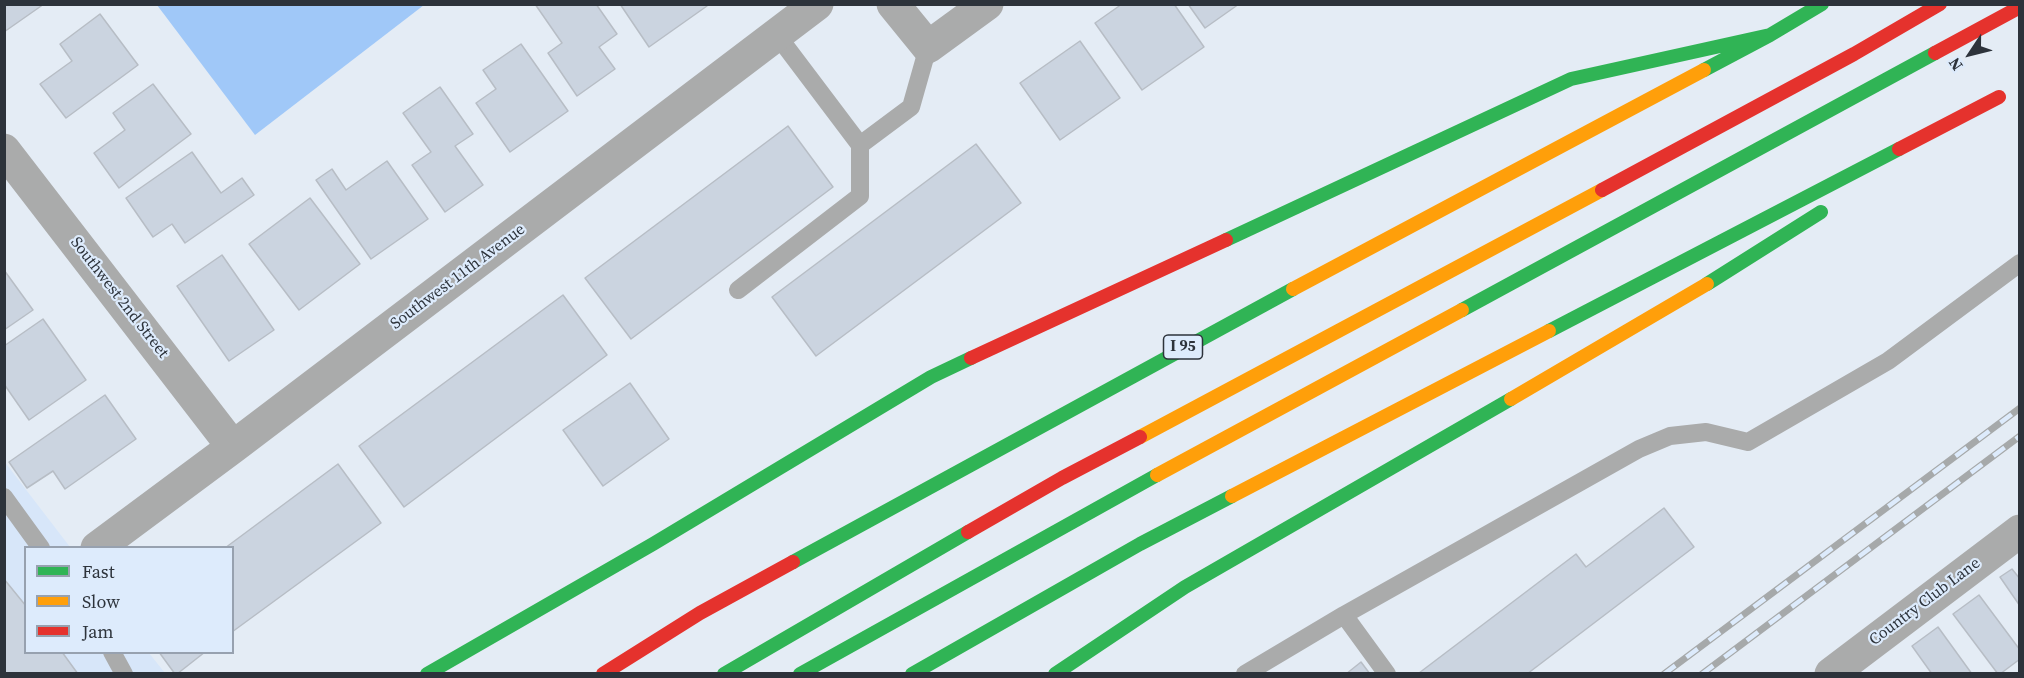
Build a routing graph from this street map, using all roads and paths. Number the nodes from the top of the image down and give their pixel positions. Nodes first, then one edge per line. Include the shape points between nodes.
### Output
1 (817, 4) edge
2 (893, 4) edge
3 (987, 4) edge
4 (1822, 4) edge
5 (1940, 4) edge
6 (2019, 6) edge
7 (777, 35) junction
8 (1770, 35) junction
9 (928, 47) junction
10 (860, 145) junction
11 (4, 150) edge
12 (1870, 180) dead end
13 (1830, 206) dead end
14 (2019, 263) edge
15 (738, 290) dead end
16 (233, 447) junction
17 (4, 497) edge
18 (2019, 531) edge
19 (40, 546) edge
20 (100, 546) edge
21 (1344, 615) junction
22 (113, 654) edge
23 (124, 674) edge
24 (427, 674) edge
25 (603, 674) edge
26 (724, 674) edge
27 (800, 674) edge
28 (912, 674) edge
29 (1055, 674) edge
30 (1245, 674) edge
31 (1387, 674) edge
32 (1832, 674) edge

1 - 7 street, Southwest 11th Avenue
2 - 9 street
3 - 9 street
4 - 8 highway, I 95
5 - 26 highway via 1350,326 1062,478
6 - 27 highway via 1195,454
7 - 10 lane
7 - 16 street, Southwest 11th Avenue
8 - 24 highway via 1571,79 931,376 663,538
8 - 25 highway, I 95 via 1173,353 700,613
9 - 10 lane via 911,106
10 - 15 lane via 860,196
11 - 16 street, Southwest 2nd Street
12 - 28 highway via 2004,94 1140,544
13 - 29 highway via 1681,301 1185,587
14 - 21 lane via 1888,361 1748,442 1706,432 1670,436 1639,449
16 - 20 street, Southwest 11th Avenue
17 - 19 lane
18 - 32 street, Country Club Lane
21 - 30 lane
21 - 31 lane
22 - 23 lane

